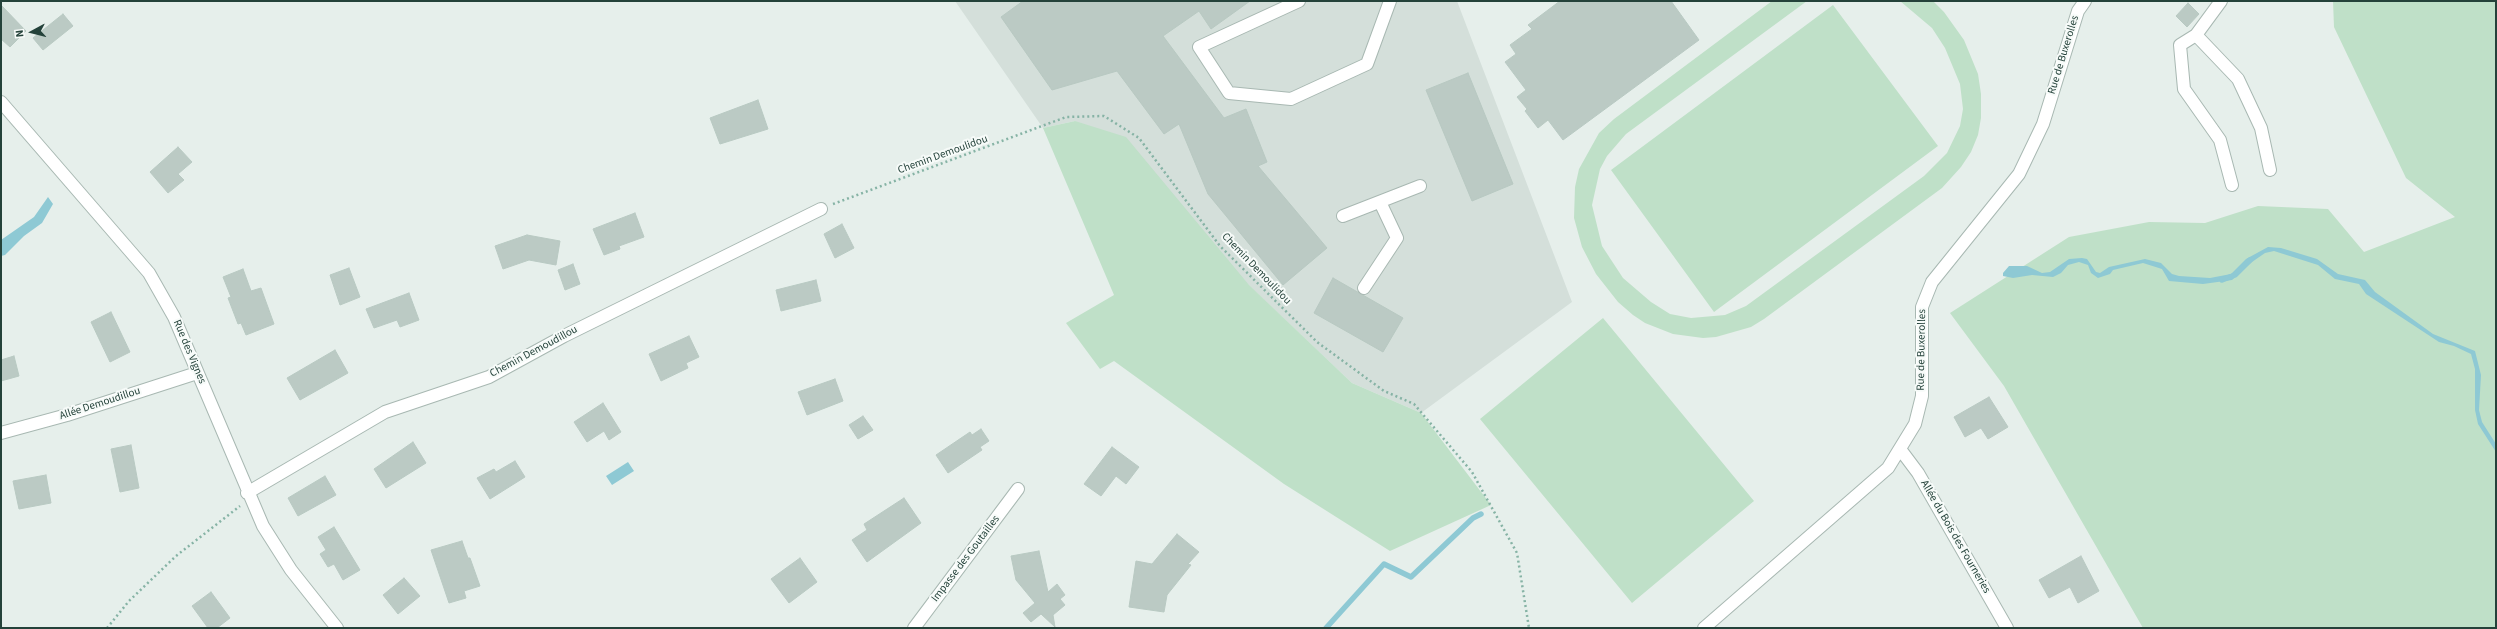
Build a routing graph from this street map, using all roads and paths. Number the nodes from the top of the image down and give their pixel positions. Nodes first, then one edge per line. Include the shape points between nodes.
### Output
1 (1299, 1) edge
2 (1390, 1) edge
3 (2085, 1) edge
4 (2221, 1) edge
5 (2196, 35) junction
6 (1, 102) edge
7 (2270, 170) dead end
8 (2232, 185) dead end
9 (1420, 186) dead end
10 (1380, 202) junction
11 (821, 209) joint
12 (1343, 216) dead end
13 (1364, 288) dead end
14 (198, 373) junction
15 (1, 433) edge
16 (1900, 449) junction
17 (1018, 489) dead end
18 (248, 495) junction
19 (107, 628) edge
20 (337, 628) edge
21 (914, 628) edge
22 (1529, 628) edge
23 (1704, 628) edge
24 (2008, 628) edge

1 - 2 street via 1199,48 1229,93 1292,99 1367,64
3 - 16 street, Rue de Buxerolles via 2078,10 2043,124 2019,174 1932,282 1927,294 1922,307 1922,396 1915,424
4 - 5 street
5 - 7 street via 2238,79 2261,128
5 - 8 street via 2180,45 2184,89 2220,140
6 - 14 street, Rue des Vignes via 149,273 174,317
9 - 10 street
10 - 12 street
10 - 13 street via 1397,238
11 - 18 street, Chemin Demoudillou via 564,336 489,377 385,412
11 - 22 path, Chemin Demoulidou via 1066,117 1104,116 1140,138 1220,246 1317,342 1384,391 1414,404 1472,472 1518,553
14 - 15 street, Allée Demoudillou via 67,415
14 - 18 street, Rue des Vignes
16 - 23 street, Rue de Buxerolles via 1888,468
16 - 24 street, Allée du Bois des Fourneries via 1918,473
17 - 21 street, Impasse des Goutailles
18 - 19 path via 176,556 129,601
18 - 20 street, Rue des Vignes via 263,526 291,570

